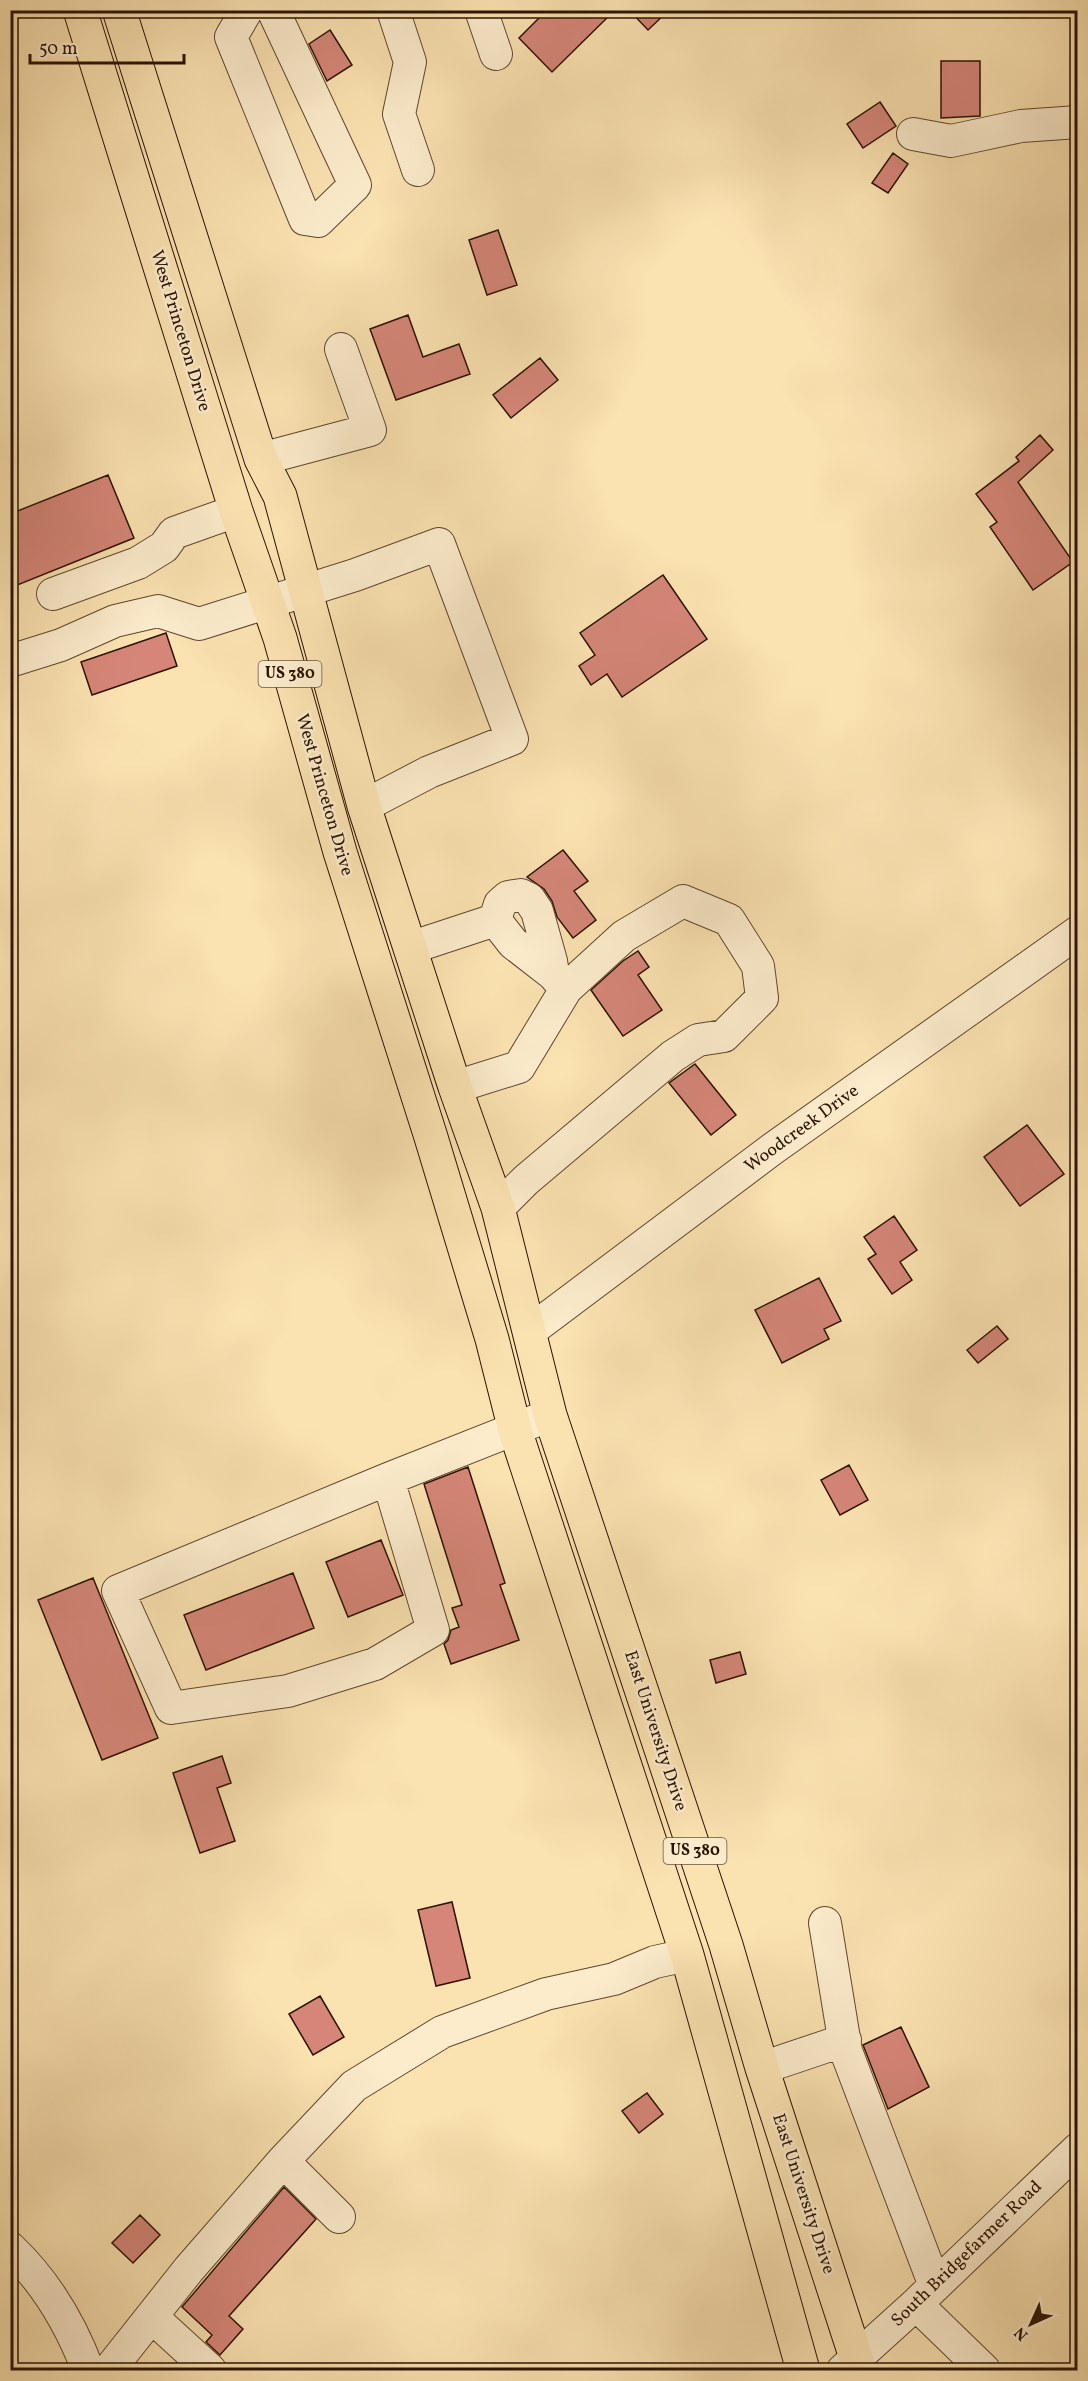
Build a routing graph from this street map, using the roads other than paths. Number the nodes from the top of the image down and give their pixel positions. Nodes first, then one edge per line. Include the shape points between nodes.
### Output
1 (80, 10) edge
2 (119, 10) edge
3 (243, 10) edge
4 (273, 10) edge
5 (393, 10) edge
6 (481, 10) edge
7 (496, 54) dead end
8 (1077, 122) edge
9 (913, 134) dead end
10 (418, 170) dead end
11 (341, 349) dead end
12 (261, 459) junction
13 (236, 511) junction
14 (304, 592) junction
15 (53, 594) dead end
16 (267, 603) junction
17 (10, 661) edge
18 (364, 806) junction
19 (1077, 932) edge
20 (410, 948) junction
21 (560, 982) junction
22 (454, 1088) junction
23 (498, 1208) junction
24 (530, 1331) junction
25 (550, 1415) junction
26 (515, 1430) junction
27 (388, 1479) junction
28 (825, 1923) dead end
29 (687, 1955) junction
30 (844, 2040) junction
31 (762, 2068) junction
32 (1077, 2149) edge
33 (283, 2160) junction
34 (339, 2217) dead end
35 (10, 2248) edge
36 (926, 2295) junction
37 (152, 2317) junction
38 (853, 2366) edge
39 (88, 2370) edge
40 (109, 2370) edge
41 (210, 2370) edge
42 (803, 2370) edge
43 (984, 2370) edge

1 - 13 highway, West Princeton Drive / US 380
2 - 12 highway, West Princeton Drive / US 380
3 - 4 street via 245,13 231,37 306,219 318,221 355,185
5 - 10 street via 410,62 399,114
6 - 7 street
8 - 9 street via 1021,126 951,141
11 - 12 street via 370,430
12 - 14 highway, West Princeton Drive / US 380 via 280,496
13 - 15 street via 174,533 164,547 138,563
13 - 16 highway, West Princeton Drive / US 380
14 - 16 street
14 - 18 highway, West Princeton Drive / US 380
14 - 18 street via 439,544 512,740 429,772
16 - 17 street via 199,624 158,611 115,621 61,645
16 - 26 highway, West Princeton Drive / US 380 via 492,1339
18 - 20 highway, West Princeton Drive / US 380
19 - 24 street, Woodcreek Drive via 771,1150
20 - 21 street via 495,920 500,903 508,897 521,896 529,899 537,911
20 - 22 highway, West Princeton Drive / US 380
21 - 22 street via 519,1067
21 - 23 street via 624,936 683,901 729,920 758,966 762,999 724,1036 698,1040 673,1056
22 - 23 highway, West Princeton Drive / US 380
23 - 24 highway, West Princeton Drive / US 380
24 - 25 highway, East University Drive / US 380
25 - 26 street
25 - 31 highway, East University Drive / US 380 via 726,1945
26 - 27 street
26 - 29 highway, US 380
27 - 27 street via 118,1591 171,1708 288,1690 375,1664 433,1630
28 - 30 street
29 - 33 street via 655,1962 615,1979 546,1994 442,2032 354,2086
29 - 42 highway, US 380
30 - 31 street
30 - 36 street
31 - 38 highway, East University Drive / US 380
32 - 36 street, South Bridgefarmer Road
33 - 34 street
33 - 37 street
35 - 39 street via 55,2302
36 - 38 street, South Bridgefarmer Road
36 - 43 street
37 - 40 street
37 - 41 street

